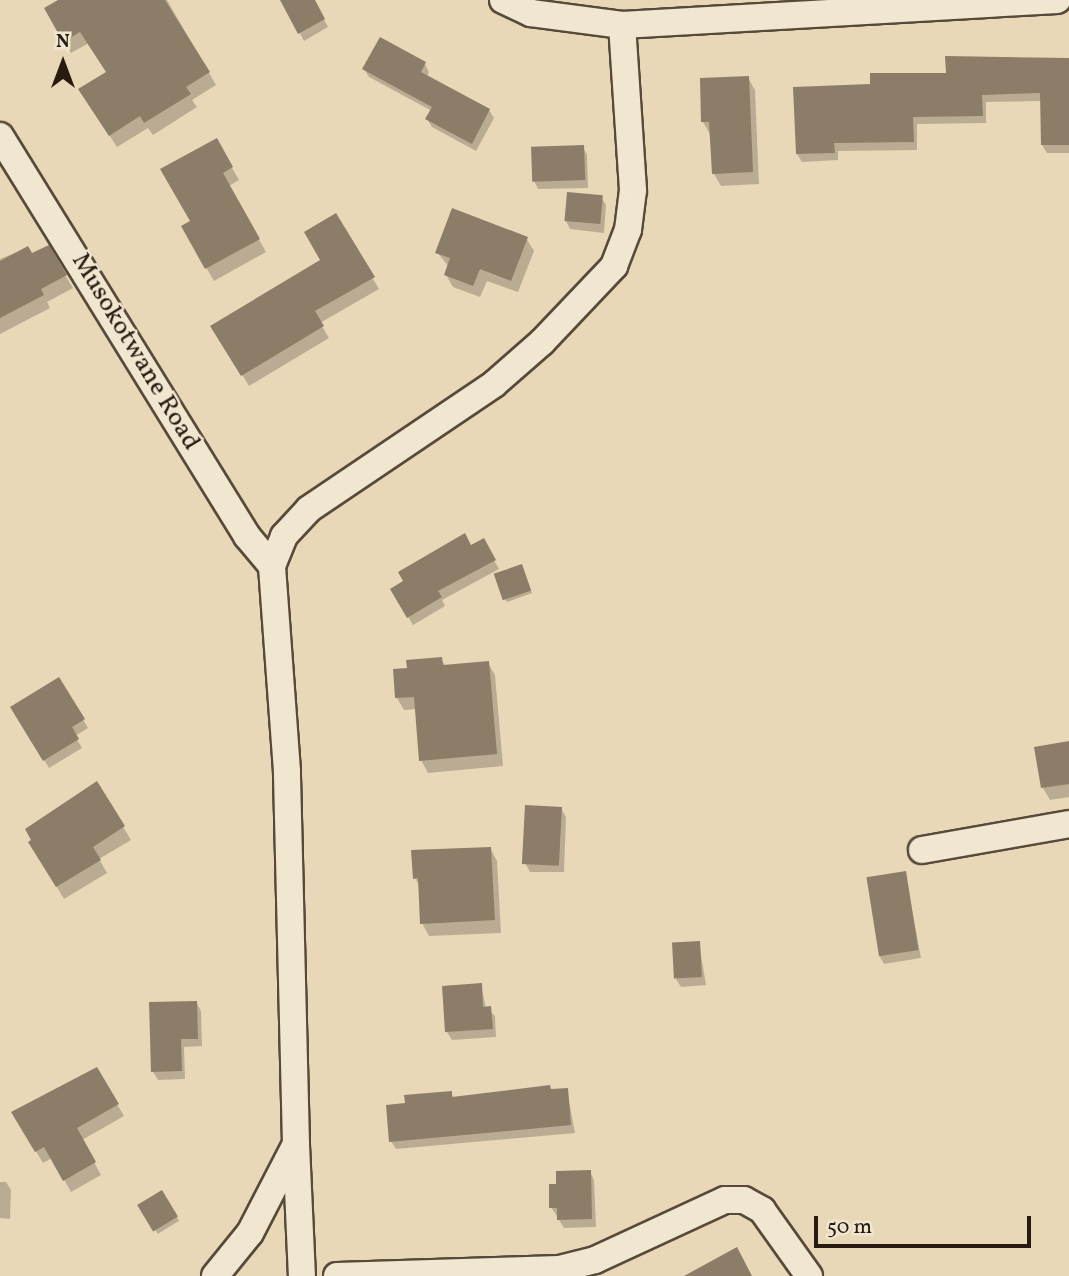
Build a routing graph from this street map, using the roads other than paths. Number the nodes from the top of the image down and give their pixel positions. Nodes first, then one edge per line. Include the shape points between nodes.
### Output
1 (503, 0) edge
2 (1057, 0) edge
3 (837, 5) edge
4 (622, 25) junction
5 (0, 136) edge
6 (272, 566) junction
7 (1069, 824) edge
8 (922, 850) dead end
9 (296, 1144) junction
10 (215, 1276) edge
11 (302, 1276) edge
12 (337, 1276) edge
13 (809, 1276) edge

1 - 4 street via 541,16
2 - 3 street
3 - 4 street
4 - 6 street via 633,190 628,230 614,267 494,384 309,509 284,536
5 - 6 street, Musokotwane Road via 247,536
6 - 9 street via 287,771
7 - 8 street
9 - 10 street via 250,1233
9 - 11 street
12 - 13 street via 559,1269 594,1261 724,1200 744,1200 762,1210

